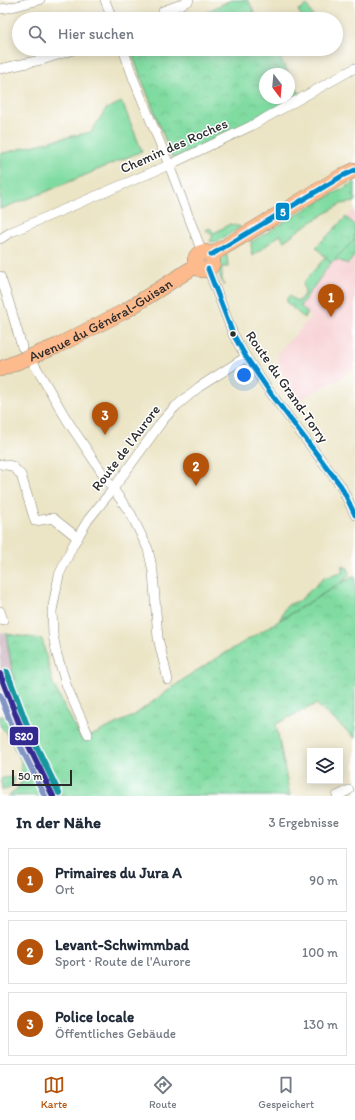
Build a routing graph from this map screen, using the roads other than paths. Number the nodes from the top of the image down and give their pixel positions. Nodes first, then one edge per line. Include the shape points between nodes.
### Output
1 (40, 0) edge
2 (105, 0) edge
3 (189, 0) edge
4 (0, 9) edge
5 (162, 11) dead end
6 (109, 12) edge
7 (54, 56) edge
8 (125, 56) edge
9 (355, 68) edge
10 (0, 70) edge
11 (169, 165) junction
12 (355, 170) edge
13 (0, 239) edge
14 (204, 260) junction
15 (0, 276) edge
16 (26, 352) junction
17 (246, 357) junction
18 (0, 369) edge
19 (0, 464) edge
20 (113, 489) junction
21 (355, 515) edge
22 (78, 538) junction
23 (168, 680) dead end
24 (88, 734) dead end
25 (349, 790) dead end
26 (337, 796) edge

1 - 4 street
2 - 6 street
3 - 5 street
7 - 10 street
8 - 11 street, Route du Grand-Torry
9 - 11 street, Chemin des Roches via 251,126
11 - 13 street, Chemin des Roches
11 - 14 street, Route du Grand-Torry
12 - 14 main road, Avenue du Général-Guisan
14 - 16 main road, Avenue du Général-Guisan via 125,310 57,346
14 - 17 street, Route du Grand-Torry via 233,334
15 - 16 street
16 - 18 main road, Avenue du Général-Guisan
16 - 20 street
17 - 20 street, Route de l'Aurore via 175,407
17 - 21 street, Route du Grand-Torry via 341,486
19 - 22 street via 12,466 22,475 35,521 53,518
20 - 22 street, Route de l'Aurore via 88,520
20 - 23 street via 131,514 148,549 153,572 158,638
22 - 24 street, Route de l'Aurore via 59,575 52,611 53,635 67,686
25 - 26 street

